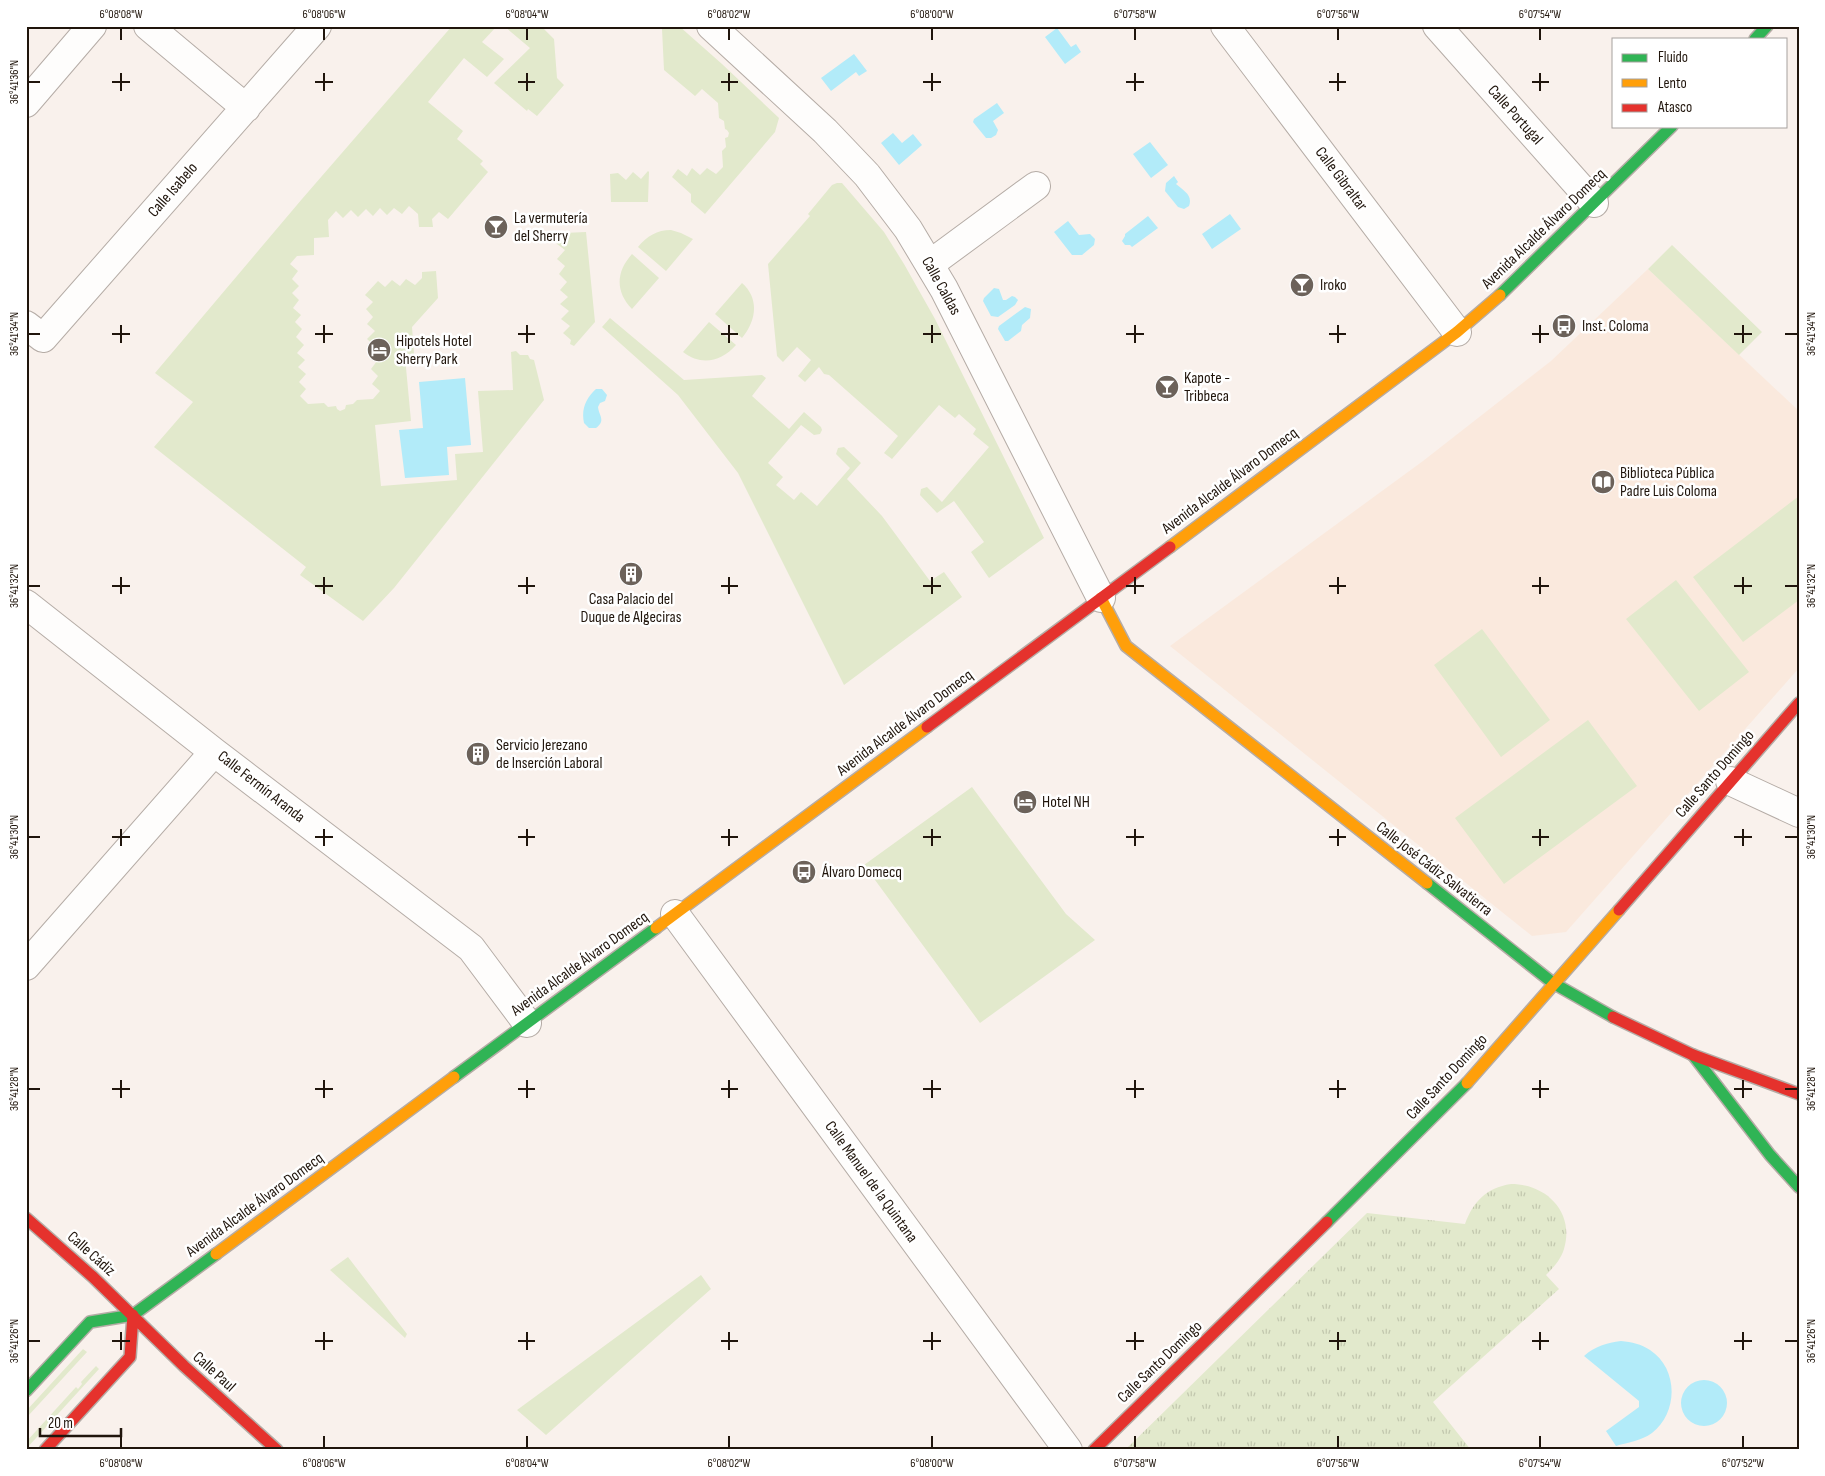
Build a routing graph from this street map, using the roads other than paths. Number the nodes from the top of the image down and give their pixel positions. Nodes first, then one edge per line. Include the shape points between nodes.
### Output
1 (92, 26) edge
2 (148, 26) edge
3 (317, 26) edge
4 (711, 26) edge
5 (1225, 26) edge
6 (1436, 26) edge
7 (1767, 26) edge
8 (1756, 38) edge
9 (26, 103) edge
10 (246, 108) junction
11 (1670, 128) edge
12 (1036, 186) dead end
13 (1594, 203) junction
14 (930, 264) junction
15 (26, 325) edge
16 (1457, 332) junction
17 (1101, 598) junction
18 (26, 604) edge
19 (1799, 703) edge
20 (214, 752) junction
21 (1730, 781) junction
22 (1799, 813) edge
23 (675, 914) junction
24 (26, 966) edge
25 (1553, 983) junction
26 (527, 1023) junction
27 (1693, 1055) junction
28 (1799, 1094) edge
29 (1799, 1187) edge
30 (26, 1218) edge
31 (133, 1315) junction
32 (26, 1391) edge
33 (45, 1450) edge
34 (277, 1450) edge
35 (1068, 1450) edge
36 (1094, 1450) edge

1 - 9 street
2 - 10 street
3 - 10 street, Calle Isabelo
4 - 14 street, Calle Caldas via 808,114 866,175 908,229
5 - 16 street, Calle Gibraltar
6 - 13 street, Calle Portugal
7 - 8 street
10 - 15 street, Calle Isabelo via 43,338
11 - 13 street, Avenida Alcalde Álvaro Domecq
12 - 14 street
13 - 16 street, Avenida Alcalde Álvaro Domecq via 1515,282
14 - 17 street, Calle Caldas
16 - 17 street, Avenida Alcalde Álvaro Domecq
17 - 23 street, Avenida Alcalde Álvaro Domecq
17 - 25 street, Calle José Cádiz Salvatierra via 1126,646
18 - 20 street, Calle Fermín Aranda
19 - 21 street, Calle Santo Domingo
20 - 24 street
20 - 26 street, Calle Fermín Aranda via 471,948
21 - 22 street
21 - 25 street, Calle Santo Domingo
23 - 26 street, Avenida Alcalde Álvaro Domecq
23 - 35 street, Calle Manuel de la Quintana
25 - 27 street, Calle José Cádiz Salvatierra via 1620,1021
25 - 36 street, Calle Santo Domingo via 1463,1088
26 - 31 street, Avenida Alcalde Álvaro Domecq
27 - 28 street, Calle José Cádiz Salvatierra
27 - 29 street via 1770,1155
30 - 31 street, Calle Cádiz
31 - 32 street via 90,1322
31 - 33 street via 130,1357
31 - 34 street, Calle Paul

